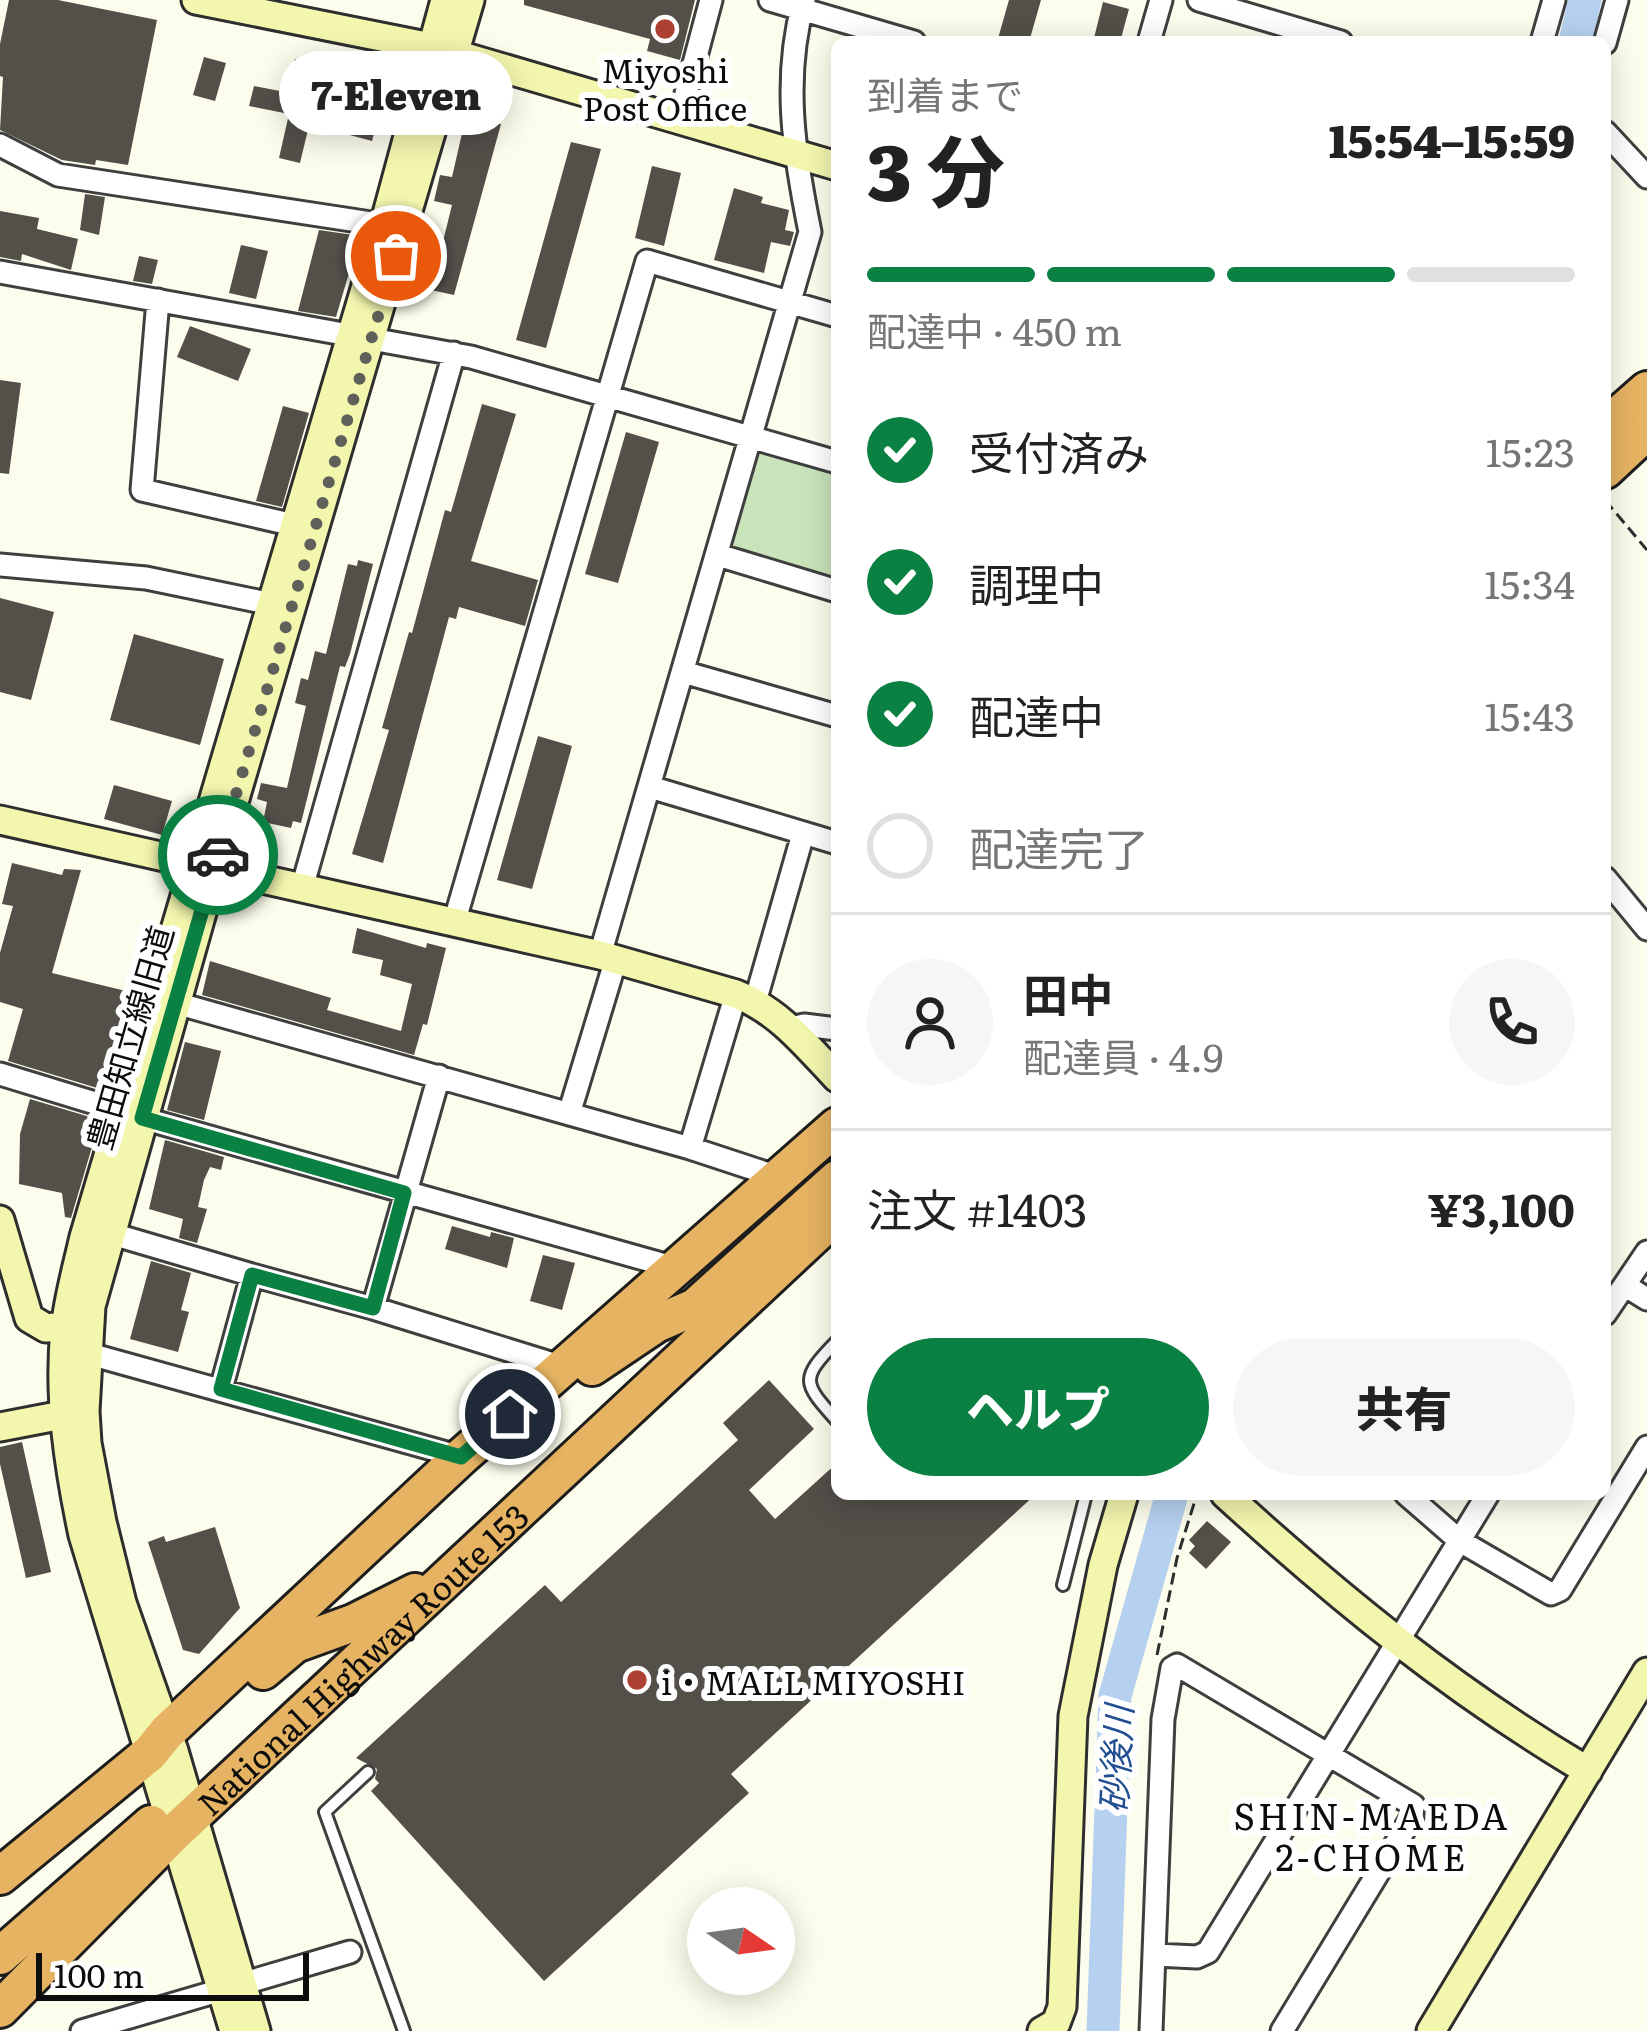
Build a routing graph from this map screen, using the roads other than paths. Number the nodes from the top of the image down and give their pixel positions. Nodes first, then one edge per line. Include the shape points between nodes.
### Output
1 (196, 0) edge
2 (445, 0) edge
3 (470, 0) edge
4 (711, 0) edge
5 (770, 0) edge
6 (1160, 0) edge
7 (1199, 0) edge
8 (1554, 0) edge
9 (1617, 0) edge
10 (803, 4) edge
11 (896, 36) edge
12 (1151, 36) edge
13 (1321, 36) edge
14 (1544, 36) edge
15 (1607, 36) edge
16 (443, 51) junction
17 (679, 120) junction
18 (1611, 138) edge
19 (0, 148) edge
20 (795, 155) junction
21 (831, 164) edge
22 (1647, 177) edge
23 (384, 225) junction
24 (0, 272) edge
25 (158, 300) junction
26 (790, 303) junction
27 (831, 314) edge
28 (362, 334) junction
29 (454, 353) junction
30 (1647, 390) edge
31 (608, 396) junction
32 (1611, 422) edge
33 (1647, 431) edge
34 (751, 438) junction
35 (831, 460) edge
36 (1611, 464) edge
37 (294, 525) junction
38 (718, 556) junction
39 (0, 565) edge
40 (831, 589) edge
41 (272, 604) junction
42 (683, 672) junction
43 (831, 714) edge
44 (650, 787) junction
45 (0, 820) edge
46 (802, 834) junction
47 (831, 841) edge
48 (203, 868) junction
49 (1611, 885) edge
50 (302, 888) junction
51 (454, 923) junction
52 (1647, 929) edge
53 (608, 957) junction
54 (746, 998) junction
55 (176, 1003) junction
56 (790, 1028) junction
57 (831, 1028) edge
58 (831, 1072) edge
59 (0, 1074) edge
60 (439, 1076) junction
61 (132, 1114) junction
62 (569, 1114) junction
63 (831, 1131) edge
64 (690, 1148) junction
65 (778, 1177) junction
66 (831, 1185) edge
67 (404, 1193) junction
68 (0, 1220) edge
69 (831, 1220) edge
70 (109, 1233) junction
71 (1647, 1252) edge
72 (676, 1268) junction
73 (252, 1275) junction
74 (1626, 1286) junction
75 (1647, 1299) edge
76 (1611, 1306) edge
77 (373, 1308) junction
78 (65, 1327) junction
79 (831, 1347) edge
80 (86, 1353) junction
81 (563, 1367) junction
82 (221, 1389) junction
83 (534, 1393) junction
84 (75, 1412) junction
85 (831, 1414) edge
86 (0, 1427) edge
87 (1647, 1447) edge
88 (461, 1457) junction
89 (1084, 1500) edge
90 (1122, 1500) edge
91 (1232, 1500) edge
92 (1413, 1500) edge
93 (1484, 1500) edge
94 (527, 1506) junction
95 (1460, 1541) junction
96 (1063, 1586) dead end
97 (1397, 1643) junction
98 (1647, 1672) edge
99 (161, 1750) junction
100 (1329, 1754) junction
101 (368, 1772) dead end
102 (1588, 1772) junction
103 (179, 1815) junction
104 (0, 1876) edge
105 (350, 1952) dead end
106 (0, 1955) edge
107 (1155, 1955) junction
108 (232, 1987) junction
109 (0, 2009) edge
110 (82, 2031) edge
111 (234, 2031) edge
112 (256, 2031) edge
113 (404, 2031) edge
114 (1042, 2031) edge
115 (1151, 2031) edge
116 (1282, 2031) edge
117 (1431, 2031) edge

1 - 16 street
2 - 16 street, 豊田知立線旧道
3 - 16 street, 豊田知立線旧道
4 - 17 street
5 - 10 street
6 - 12 street
7 - 13 street
8 - 14 street
9 - 15 street
10 - 11 street
10 - 20 street via 792,62
16 - 17 street
16 - 23 street, 豊田知立線旧道
16 - 28 street, 豊田知立線旧道
17 - 20 street
18 - 22 street
19 - 23 street via 58,175
20 - 21 street
20 - 26 street via 810,232
23 - 28 street, 豊田知立線旧道
24 - 25 street
25 - 28 street
25 - 37 street via 142,490
26 - 27 street
26 - 31 street via 647,261
26 - 34 street
28 - 29 street
28 - 37 street, 豊田知立線旧道
28 - 48 street, 豊田知立線旧道
29 - 31 street
29 - 50 street
30 - 32 highway
31 - 34 street
31 - 51 street
33 - 36 highway
34 - 35 street
34 - 38 street
37 - 41 street, 豊田知立線旧道
38 - 40 street
38 - 42 street
39 - 41 street via 146,578
41 - 48 street, 豊田知立線旧道
42 - 43 street
42 - 44 street
44 - 46 street
44 - 53 street
45 - 48 street
46 - 47 street
46 - 54 street
48 - 50 street
48 - 55 street, 豊田知立線旧道
48 - 61 street, 豊田知立線旧道
49 - 52 street
50 - 51 street
51 - 53 street
53 - 54 street
53 - 62 street
54 - 56 street
54 - 64 street
55 - 60 street
55 - 61 street, 豊田知立線旧道
56 - 57 street
56 - 58 street
59 - 61 street
60 - 62 street
60 - 67 street
61 - 67 street
61 - 70 street, 豊田知立線旧道
61 - 78 street, 豊田知立線旧道 via 83,1237
62 - 64 street
63 - 65 highway
64 - 65 street
65 - 72 highway
66 - 83 highway via 695,1306
67 - 72 street
67 - 77 street
68 - 78 street via 29,1318
69 - 94 highway, National Highway Route 153
70 - 73 street
70 - 80 street, 豊田知立線旧道
71 - 74 street
72 - 81 highway
73 - 77 street
73 - 82 street
74 - 75 street
74 - 76 street
77 - 81 street
78 - 84 street, 豊田知立線旧道
79 - 85 lane via 808,1382
80 - 82 street
80 - 84 street, 豊田知立線旧道
81 - 83 highway
82 - 88 street
83 - 88 highway
84 - 86 street
84 - 99 street, 豊田知立線旧道 via 73,1489 83,1535
87 - 95 street via 1560,1590 1546,1593
88 - 99 highway
89 - 96 lane
90 - 114 street via 1078,1675 1062,2007
91 - 97 street
92 - 95 street
93 - 95 street
94 - 99 highway via 405,1599 295,1644
94 - 103 highway, National Highway Route 153
95 - 97 street
97 - 100 street
97 - 102 street
98 - 102 street
99 - 103 street, 豊田知立線旧道
99 - 104 highway
100 - 107 street via 1208,1952
100 - 107 street via 1183,1666 1172,1668
100 - 116 street via 1411,1802 1413,1813
101 - 113 lane via 325,1812
102 - 117 street
103 - 106 highway
103 - 108 street, 豊田知立線旧道
103 - 109 highway, National Highway Route 153
105 - 108 street
107 - 115 street
108 - 110 street
108 - 111 street, 豊田知立線旧道
108 - 112 street, 豊田知立線旧道

